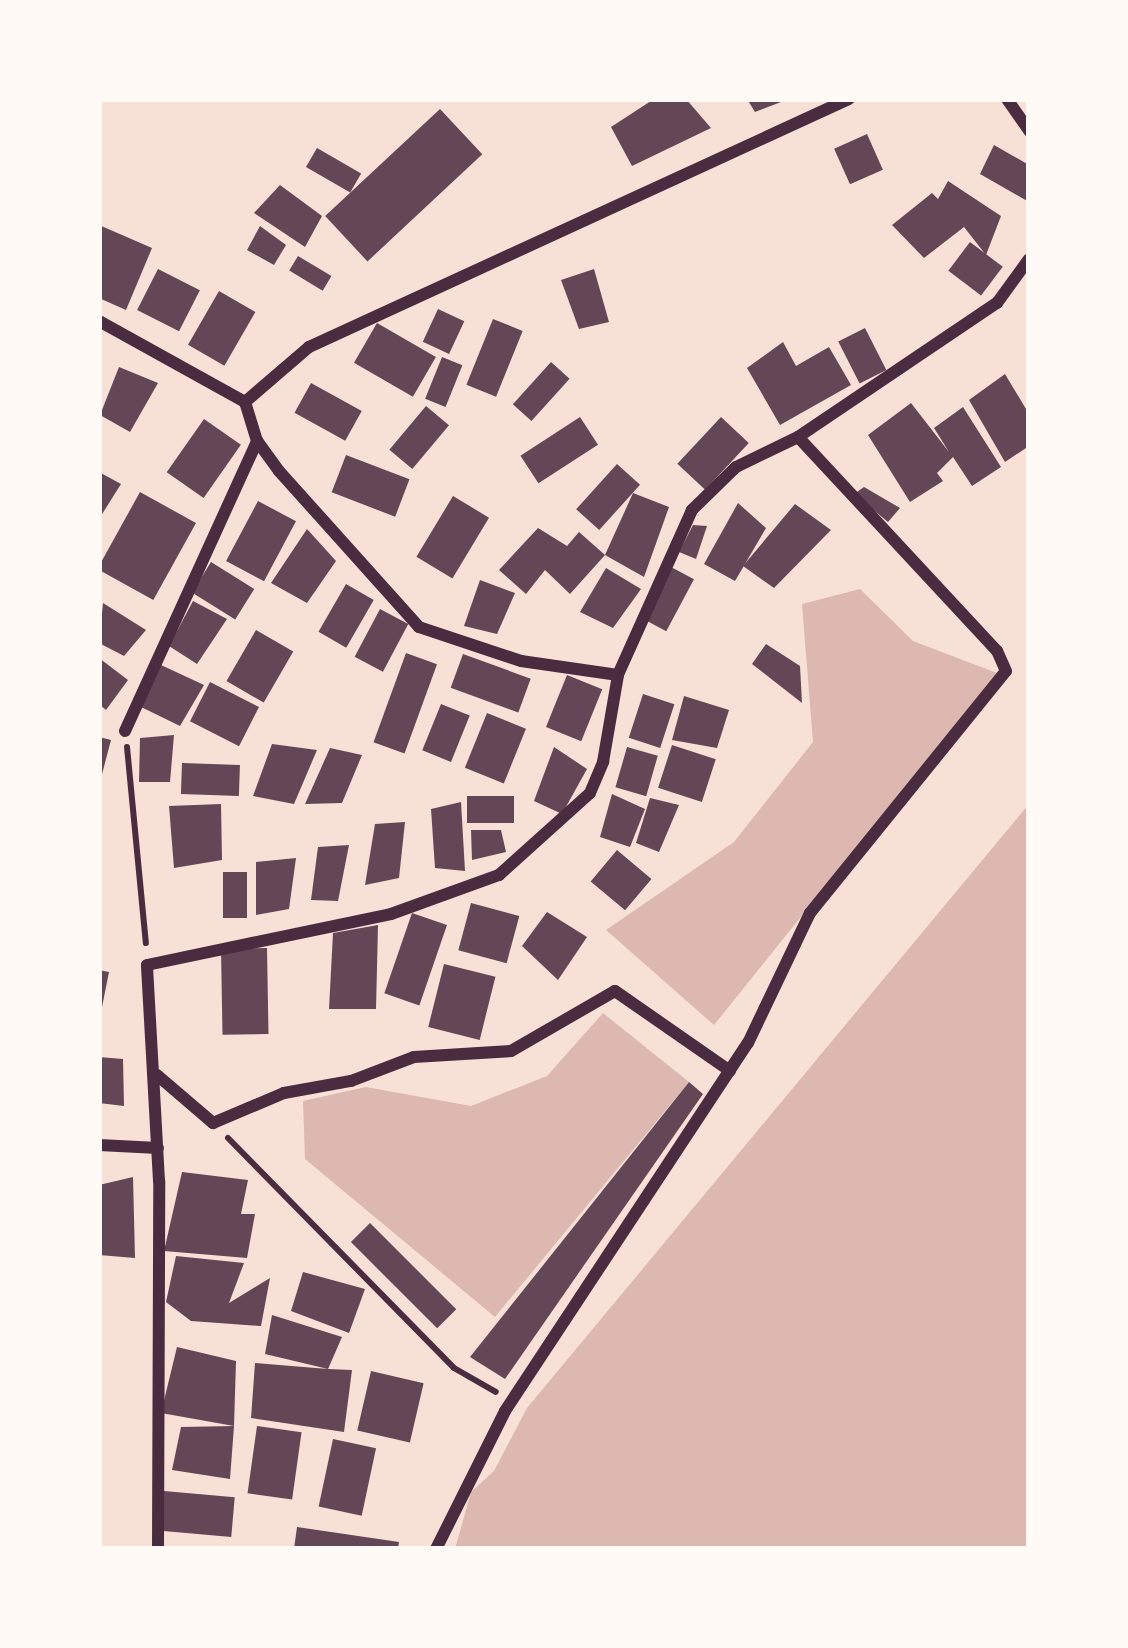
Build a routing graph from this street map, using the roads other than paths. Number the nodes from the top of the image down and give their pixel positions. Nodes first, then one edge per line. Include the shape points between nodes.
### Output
1 (849, 99) edge
2 (1007, 99) edge
3 (1029, 131) edge
4 (1029, 259) edge
5 (99, 321) edge
6 (245, 402) junction
7 (798, 436) junction
8 (257, 441) junction
9 (618, 675) junction
10 (125, 731) road end
11 (730, 1071) junction
12 (157, 1075) junction
13 (99, 1144) edge
14 (158, 1148) junction
15 (158, 1549) edge
16 (436, 1549) edge

1 - 6 street via 309,347
2 - 3 street
4 - 7 street via 997,303
5 - 6 street
6 - 8 street
7 - 9 street via 736,467 692,510
7 - 11 street via 997,651 1006,671 810,913
8 - 9 street via 334,539 419,627 521,661
8 - 10 street
9 - 12 street via 590,793 499,875 391,914 147,964
11 - 12 street via 625,993 606,992 511,1052 414,1057 284,1093 213,1123
11 - 16 street via 512,1401
12 - 14 street
13 - 14 street
14 - 15 street

